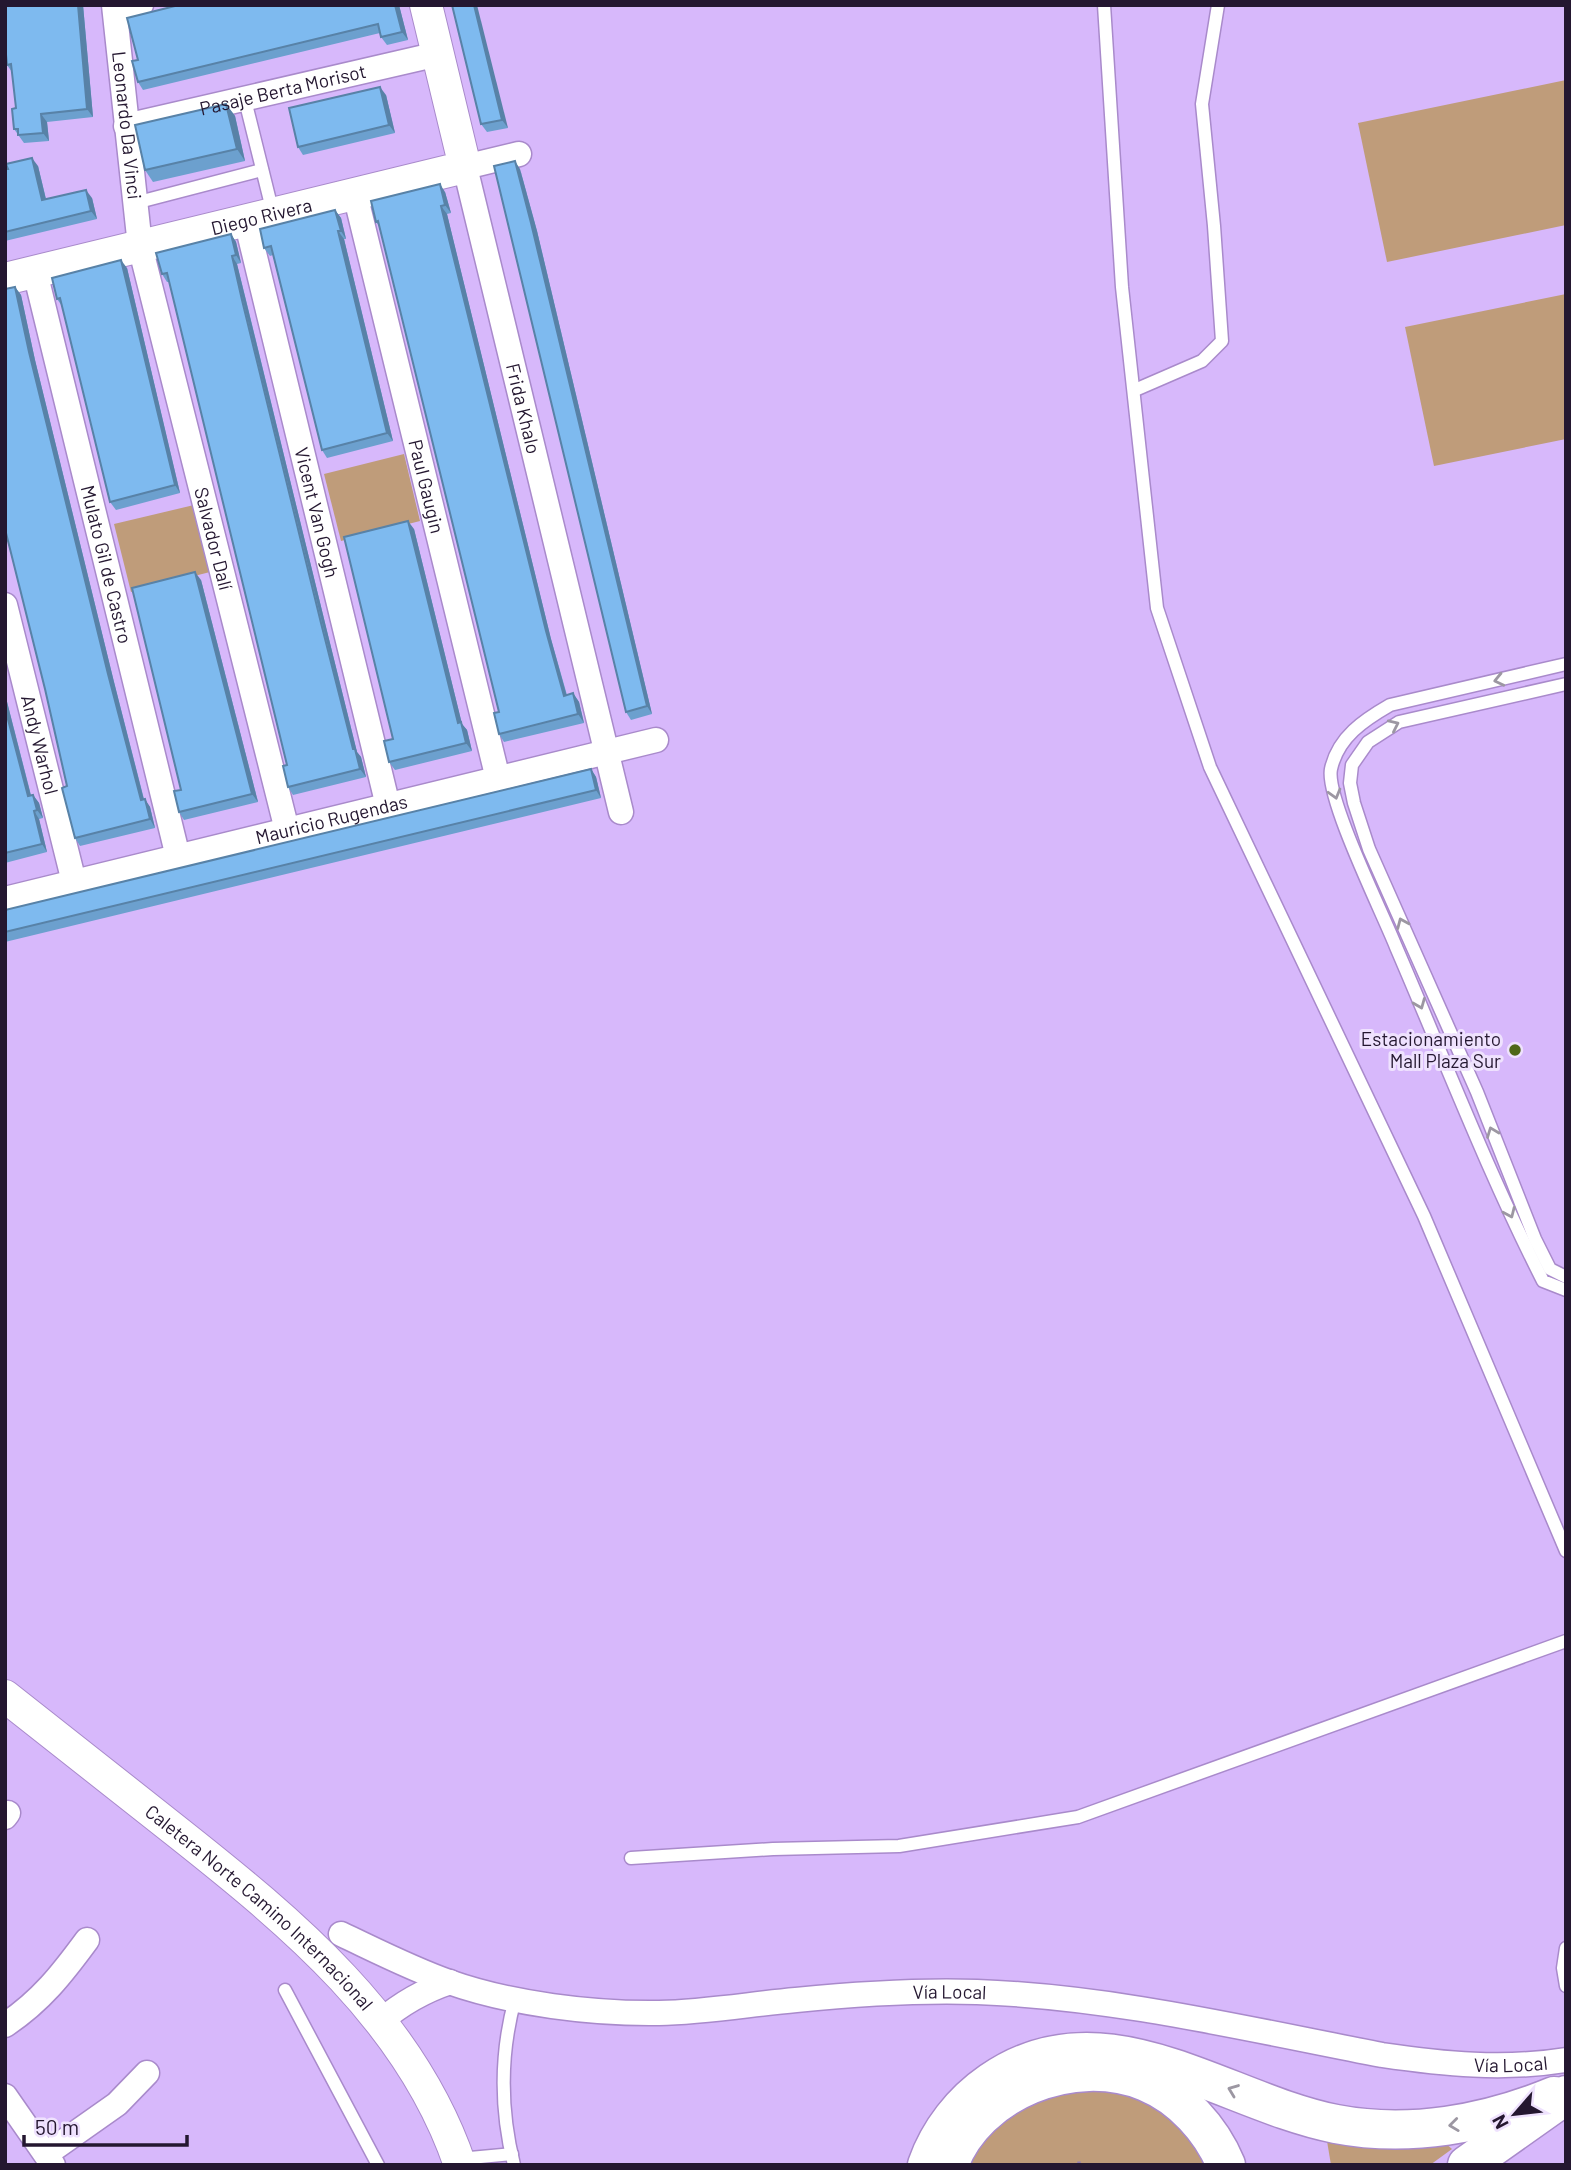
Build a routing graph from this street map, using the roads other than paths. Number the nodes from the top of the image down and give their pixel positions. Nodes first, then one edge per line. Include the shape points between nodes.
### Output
1 (141, 5) edge
2 (426, 5) edge
3 (1104, 5) edge
4 (1218, 5) edge
5 (115, 8) edge
6 (438, 54) junction
7 (245, 100) junction
8 (126, 126) junction
9 (519, 154) dead end
10 (466, 167) junction
11 (262, 170) junction
12 (355, 194) junction
13 (135, 203) junction
14 (260, 217) junction
15 (140, 246) junction
16 (20, 275) edge
17 (1135, 390) junction
18 (5, 605) edge
19 (1566, 664) edge
20 (1566, 684) edge
21 (656, 740) dead end
22 (607, 752) junction
23 (498, 779) junction
24 (388, 806) junction
25 (621, 812) dead end
26 (287, 830) junction
27 (178, 857) junction
28 (74, 882) junction
29 (5, 899) edge
30 (1566, 1277) edge
31 (1566, 1290) edge
32 (1566, 1551) edge
33 (1566, 1641) edge
34 (5, 1696) edge
35 (631, 1858) dead end
36 (341, 1934) dead end
37 (87, 1940) dead end
38 (1566, 1948) edge
39 (450, 1982) junction
40 (1566, 1986) edge
41 (285, 1990) dead end
42 (515, 1998) junction
43 (381, 2021) junction
44 (5, 2025) edge
45 (1566, 2060) edge
46 (147, 2073) dead end
47 (1566, 2093) edge
48 (5, 2096) edge
49 (513, 2159) edge
50 (49, 2160) edge
51 (455, 2163) edge
52 (378, 2165) edge
53 (927, 2165) edge
54 (948, 2165) edge
55 (1226, 2165) edge
56 (1466, 2165) edge

1 - 5 street
2 - 6 street, Frida Khalo
3 - 17 lane via 1122,287
4 - 17 lane via 1202,104 1222,341 1202,361
5 - 8 street, Leonardo Da Vinci
6 - 7 street, Pasaje Berta Morisot
6 - 10 street, Frida Khalo
7 - 8 street, Pasaje Berta Morisot
7 - 11 lane
8 - 13 street, Leonardo Da Vinci
9 - 10 street, Diego Rivera
10 - 12 street, Diego Rivera
10 - 22 street, Frida Khalo
11 - 13 lane
11 - 14 lane
12 - 14 street, Diego Rivera
12 - 23 street, Paul Gaugin
13 - 15 street, Leonardo Da Vinci
14 - 15 street, Diego Rivera
14 - 24 street, Vicent Van Gogh
15 - 16 street, Diego Rivera
15 - 26 street, Salvador Dalí
16 - 27 street, Mulato Gil de Castro
17 - 32 lane via 1157,608 1210,767 1424,1216
18 - 28 street, Andy Warhol
19 -> 31 lane via 1390,705 1353,729 1331,770 1331,788 1355,852 1523,1242 1543,1281
30 -> 20 lane via 1550,1269 1535,1238 1477,1092 1369,849 1350,783 1352,765 1368,742 1399,722
21 - 22 street, Mauricio Rugendas
22 - 23 street, Mauricio Rugendas
22 - 25 street, Frida Khalo
23 - 24 street, Mauricio Rugendas
24 - 26 street, Mauricio Rugendas
26 - 27 street, Mauricio Rugendas
27 - 28 street, Mauricio Rugendas
28 - 29 street, Mauricio Rugendas
33 - 35 lane via 1078,1817 899,1846
34 - 43 street, Caletera Norte Camino Internacional via 272,1909 337,1970
36 - 39 street, Vía Local
37 - 44 street via 44,1994
38 - 40 lane
39 - 42 street, Vía Local
39 - 43 street via 411,1998
41 - 52 lane
42 - 45 street, Vía Local via 583,2010 660,2013 914,1992 1034,1995 1125,2005 1422,2061 1491,2065
42 - 49 lane via 506,2030 502,2092
43 - 51 street, Caletera Norte Camino Internacional via 428,2092
46 - 50 street
47 -> 53 main road via 1487,2120 1367,2129 1305,2117 1143,2059 1112,2053 1053,2055 1015,2068 981,2089 952,2118
47 - 56 main road
48 - 50 street
49 - 51 lane
54 - 55 main road via 972,2126 1001,2100 1035,2083 1091,2072 1127,2076 1172,2097 1205,2129

